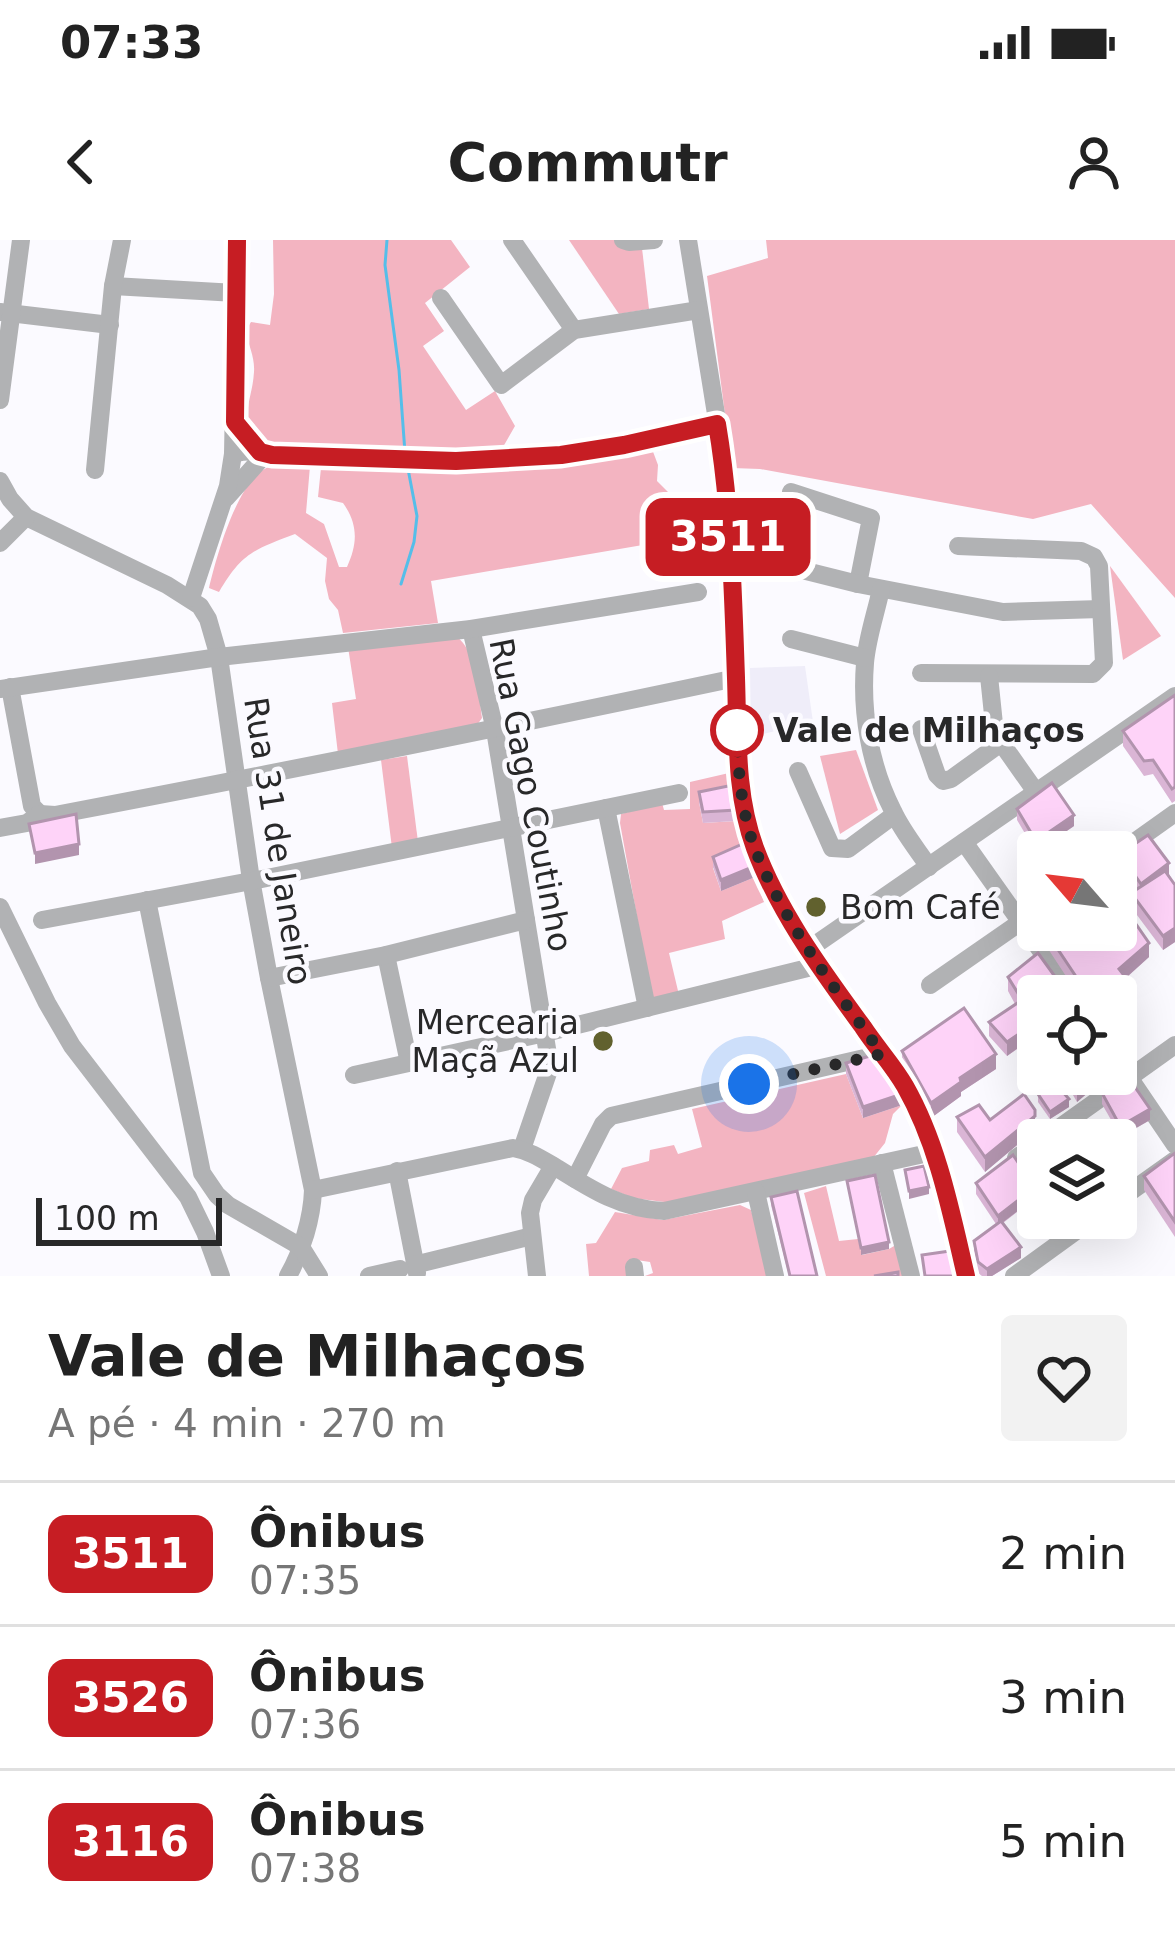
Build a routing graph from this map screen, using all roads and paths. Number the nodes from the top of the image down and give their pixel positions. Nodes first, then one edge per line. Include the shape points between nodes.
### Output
1 (21, 240) edge
2 (122, 240) edge
3 (237, 240) edge
4 (512, 240) edge
5 (622, 240) edge
6 (654, 240) edge
7 (688, 240) edge
8 (113, 286) junction
9 (236, 293) junction
10 (441, 298) dead end
11 (699, 310) junction
12 (6, 313) edge
13 (110, 325) junction
14 (574, 330) junction
15 (0, 400) edge
16 (235, 422) junction
17 (717, 424) junction
18 (233, 454) junction
19 (264, 456) junction
20 (95, 470) dead end
21 (0, 481) edge
22 (791, 492) dead end
23 (223, 502) junction
24 (21, 512) junction
25 (0, 533) edge
26 (0, 543) edge
27 (958, 546) dead end
28 (730, 552) junction
29 (858, 584) junction
30 (881, 589) junction
31 (698, 592) dead end
32 (191, 598) junction
33 (1101, 608) junction
34 (471, 629) junction
35 (791, 639) dead end
36 (219, 657) junction
37 (865, 658) junction
38 (920, 673) dead end
39 (989, 676) junction
40 (736, 678) junction
41 (5, 688) edge
42 (1175, 696) edge
43 (922, 729) dead end
44 (495, 730) junction
45 (1001, 743) junction
46 (798, 771) dead end
47 (238, 780) junction
48 (1036, 792) junction
49 (679, 793) dead end
50 (607, 808) junction
51 (1175, 813) edge
52 (40, 814) junction
53 (894, 815) junction
54 (511, 826) junction
55 (0, 828) edge
56 (1137, 840) edge
57 (964, 842) junction
58 (929, 867) junction
59 (251, 880) junction
60 (147, 900) junction
61 (1017, 901) edge
62 (0, 908) edge
63 (42, 920) dead end
64 (526, 920) junction
65 (1017, 925) edge
66 (386, 955) junction
67 (815, 957) junction
68 (269, 978) junction
69 (930, 985) dead end
70 (647, 1008) junction
71 (544, 1033) junction
72 (1175, 1045) edge
73 (882, 1054) junction
74 (409, 1063) junction
75 (1137, 1071) edge
76 (354, 1075) dead end
77 (1137, 1089) edge
78 (1104, 1095) edge
79 (1071, 1119) edge
80 (1175, 1145) edge
81 (522, 1149) junction
82 (933, 1152) junction
83 (1175, 1160) edge
84 (882, 1163) junction
85 (553, 1166) junction
86 (397, 1171) junction
87 (575, 1179) junction
88 (1137, 1187) edge
89 (313, 1190) junction
90 (756, 1192) junction
91 (532, 1236) junction
92 (1065, 1239) edge
93 (301, 1247) junction
94 (411, 1270) edge
95 (221, 1276) edge
96 (288, 1276) edge
97 (319, 1276) edge
98 (369, 1276) edge
99 (537, 1276) edge
100 (775, 1276) edge
101 (911, 1276) edge
102 (966, 1276) edge
103 (1013, 1276) edge

1 - 12 street
2 - 8 street
3 - 9 street
4 - 14 street
5 - 6 street
7 - 11 street
8 - 9 street
8 - 13 street
9 - 16 street
10 - 14 street via 501,386
11 - 14 street
11 - 17 street
12 - 13 street
12 - 15 street
13 - 20 street
16 - 18 street
16 - 19 street
17 - 19 street via 561,455
17 - 28 street
18 - 19 street
18 - 23 street
19 - 23 street
21 - 24 street
22 - 29 street via 871,518
23 - 32 street
24 - 25 street
24 - 26 street
24 - 32 street
27 - 33 street via 1087,553 1100,566
28 - 29 street
28 - 40 street
29 - 30 street
30 - 33 street via 1008,613
30 - 37 street
31 - 34 street
32 - 36 street, Rua 31 de Janeiro via 208,619
33 - 39 street via 1098,673
34 - 36 street, Rua Gago Coutinho
34 - 44 street, Rua Gago Coutinho
35 - 37 street
36 - 41 street, Rua Gago Coutinho
36 - 47 street, Rua 31 de Janeiro
37 - 53 street via 870,744
38 - 39 street
39 - 45 street
40 - 44 street
40 - 67 street via 738,770 755,848
41 - 52 street
42 - 48 street
43 - 45 street via 943,781
44 - 47 street
44 - 54 street, Rua Gago Coutinho
45 - 48 street
46 - 53 street via 832,848 848,849
47 - 52 street
47 - 59 street, Rua 31 de Janeiro
48 - 57 street
49 - 50 street
50 - 54 street
50 - 70 street
51 - 56 street
52 - 55 street
53 - 58 street
54 - 59 street
54 - 64 street, Rua Gago Coutinho
57 - 58 street
57 - 61 street
58 - 67 street
59 - 60 street
59 - 68 street, Rua 31 de Janeiro
60 - 63 street
60 - 93 street via 202,1173 228,1205
62 - 95 street via 72,1046 188,1197
64 - 66 street
64 - 71 street, Rua Gago Coutinho
65 - 69 street
66 - 68 street
66 - 74 street
67 - 70 street
67 - 73 street
68 - 89 street, Rua 31 de Janeiro
70 - 71 street
71 - 74 street
71 - 81 street, Rua Gago Coutinho via 550,1071
72 - 75 street
73 - 82 street
73 - 87 street via 610,1116
74 - 76 street
77 - 80 street
78 - 79 street
81 - 85 street
81 - 86 street
82 - 84 street
82 - 102 street
83 - 88 street
84 - 90 street
84 - 101 street
85 - 87 street
85 - 91 street via 531,1206
86 - 89 street
86 - 94 street
87 - 90 street via 613,1201 651,1210
89 - 93 street, Rua 31 de Janeiro
90 - 100 street
91 - 94 street
91 - 99 street
92 - 103 street
93 - 96 street, Rua 31 de Janeiro
93 - 97 street
94 - 98 street

